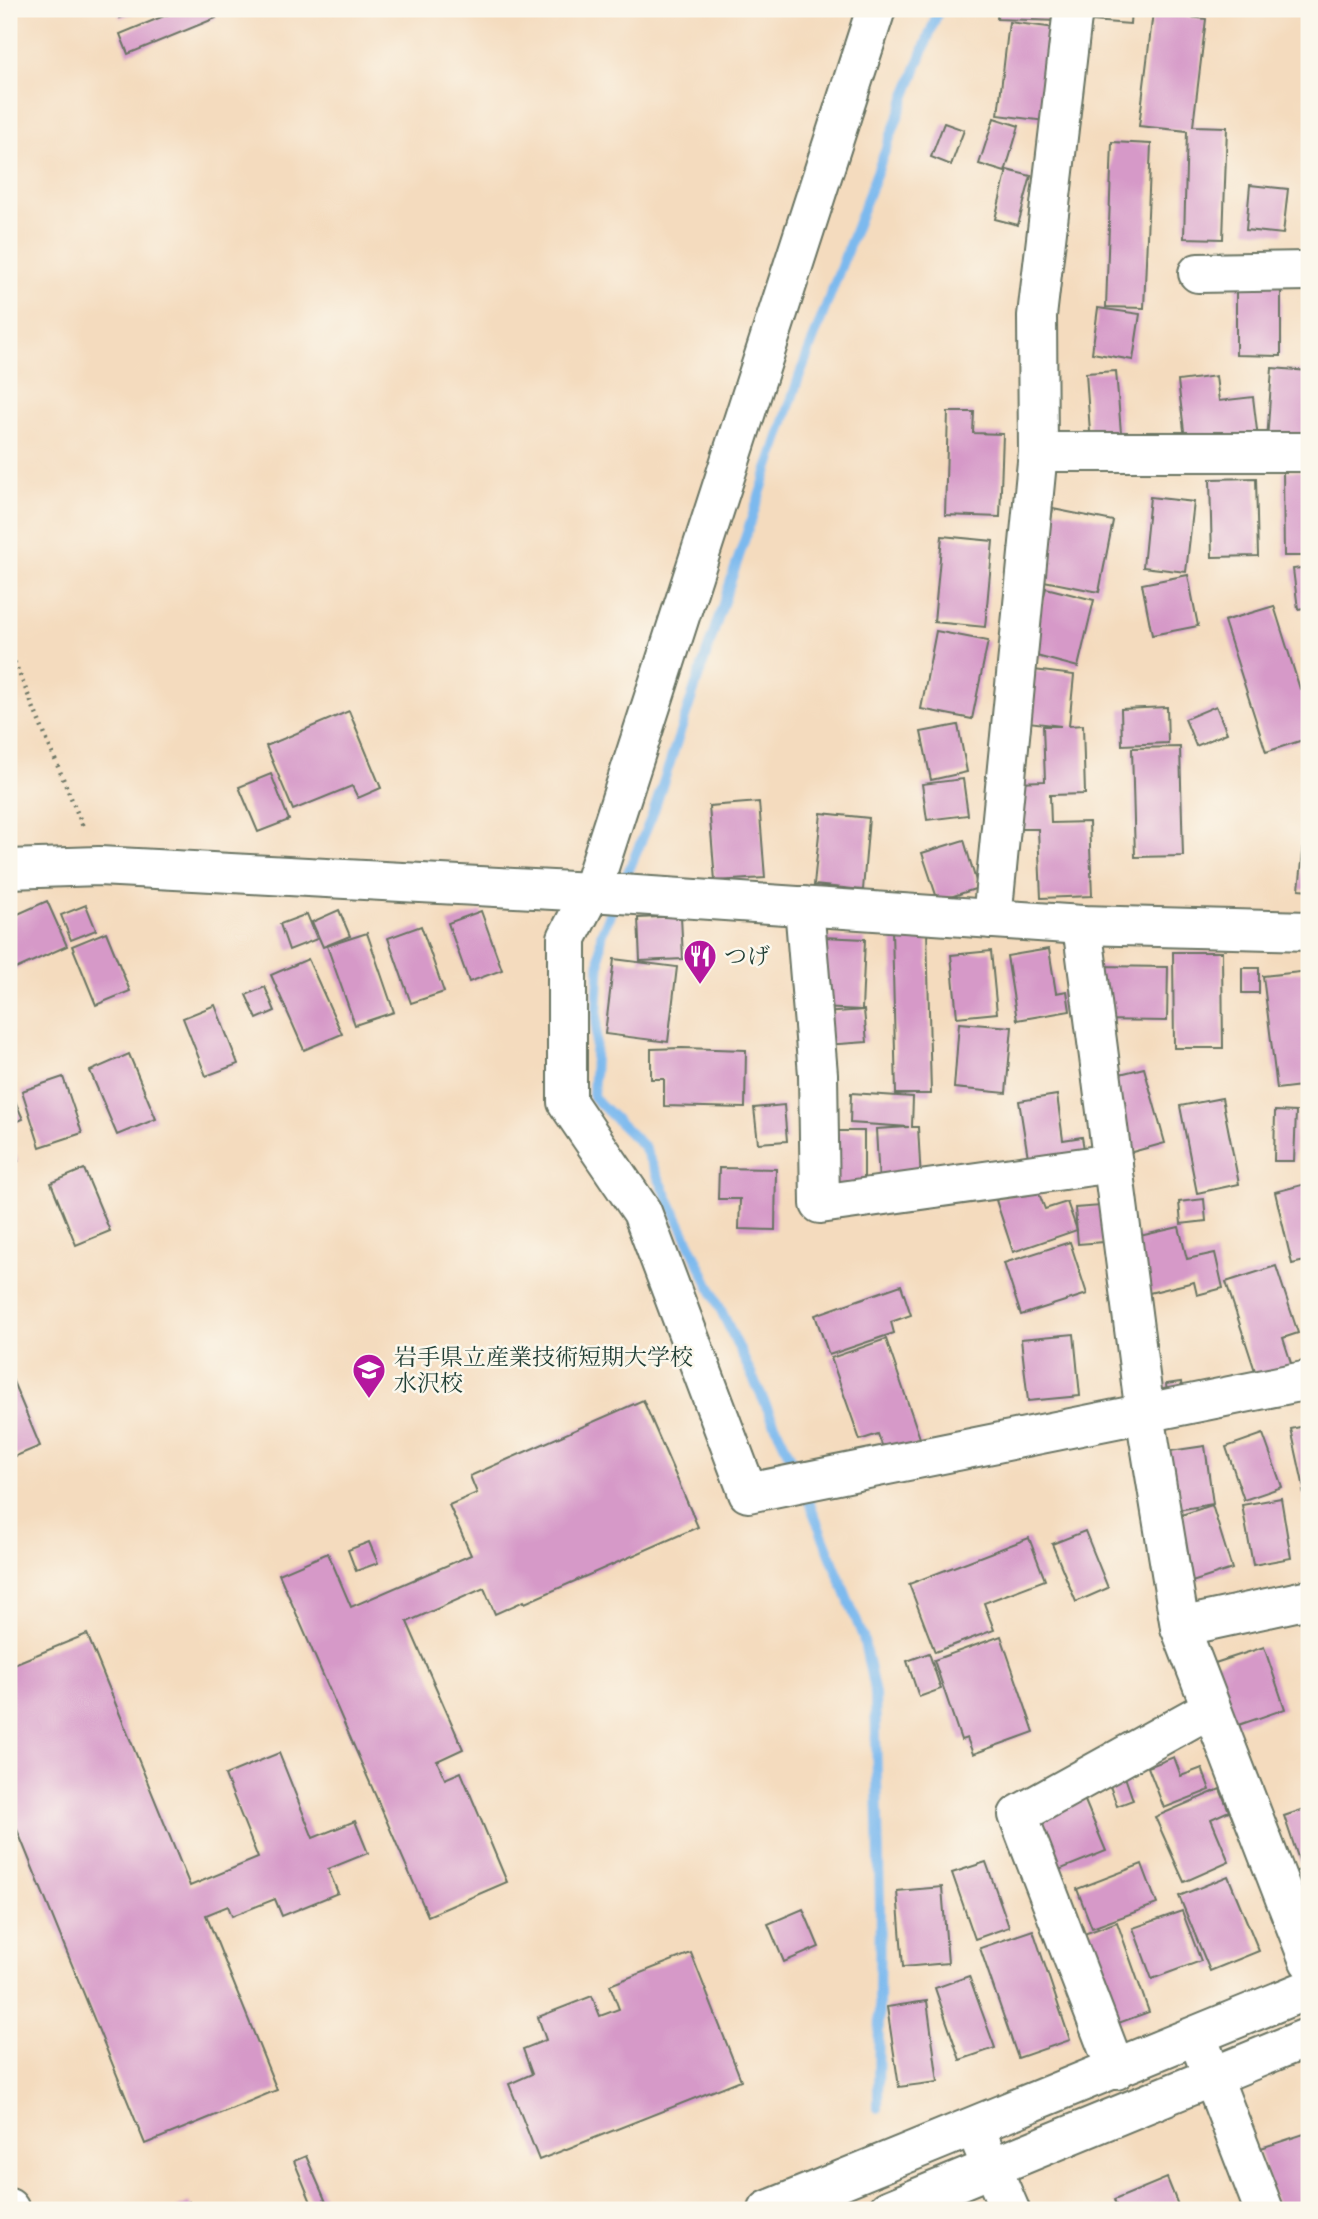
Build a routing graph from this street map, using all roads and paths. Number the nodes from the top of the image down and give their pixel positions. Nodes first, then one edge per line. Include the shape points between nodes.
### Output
1 (876, 9) edge
2 (1073, 9) edge
3 (1309, 271) edge
4 (1198, 273) dead end
5 (1038, 452) junction
6 (1309, 452) edge
7 (9, 649) edge
8 (99, 866) junction
9 (9, 869) edge
10 (591, 892) junction
11 (803, 906) junction
12 (992, 919) junction
13 (1082, 925) junction
14 (1309, 930) edge
15 (1113, 1163) junction
16 (1309, 1380) edge
17 (1145, 1414) junction
18 (1309, 1599) edge
19 (1180, 1627) junction
20 (1211, 1708) junction
21 (1309, 1961) edge
22 (1309, 1989) edge
23 (1197, 2036) junction
24 (1309, 2037) edge
25 (1116, 2070) junction
26 (1212, 2076) junction
27 (975, 2127) junction
28 (992, 2168) junction
29 (768, 2210) edge
30 (888, 2210) edge
31 (1010, 2210) edge
32 (1264, 2210) edge

1 - 10 street
2 - 5 street via 1037,316
3 - 4 street
5 - 6 street
5 - 12 street
7 - 8 path
8 - 9 street
8 - 10 street
10 - 11 street
10 - 17 street via 567,938 567,1102 642,1212 748,1493
11 - 12 street
11 - 15 street via 818,1074 820,1204
12 - 13 street
13 - 14 street
13 - 15 street
15 - 17 street
16 - 17 street
17 - 19 street
18 - 19 street
19 - 20 street
20 - 21 street
20 - 25 street via 1018,1815
22 - 23 street
23 - 25 street
23 - 26 street
24 - 26 street
25 - 27 street
26 - 28 street
26 - 32 street
27 - 28 street
27 - 29 street
28 - 30 street
28 - 31 street

